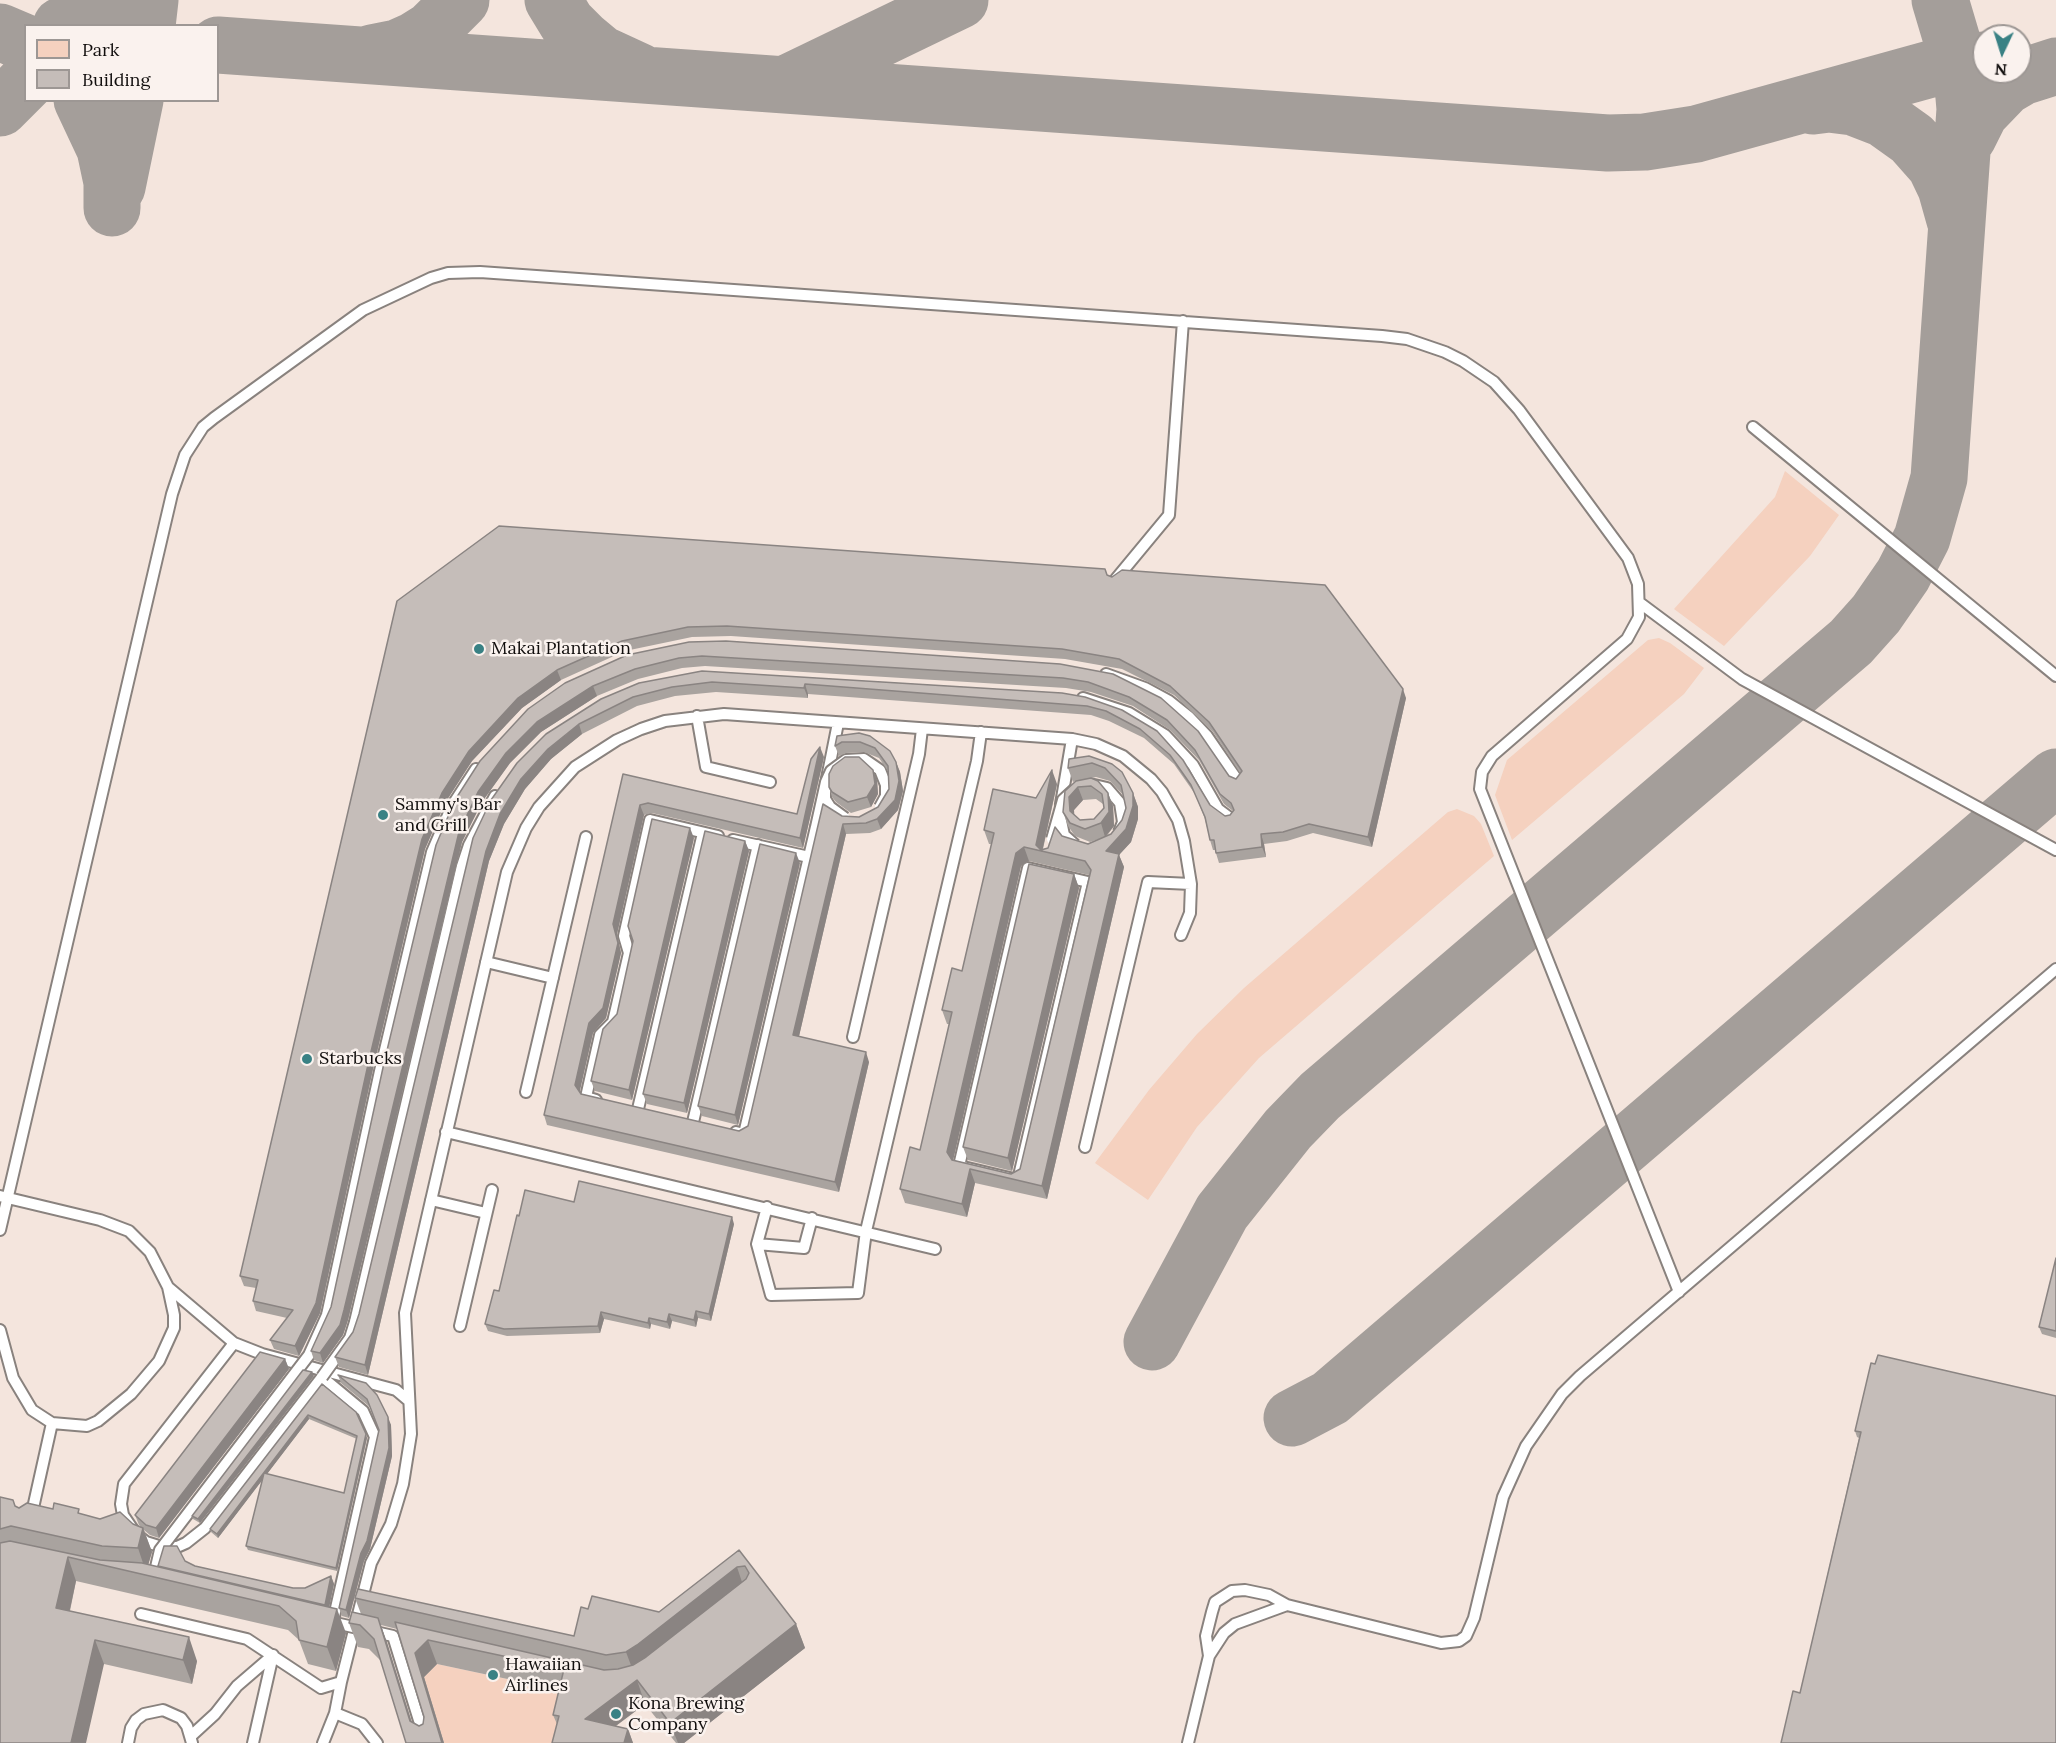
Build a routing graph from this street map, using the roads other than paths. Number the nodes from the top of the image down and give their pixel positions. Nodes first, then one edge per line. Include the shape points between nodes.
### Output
1 (1183, 321) junction
2 (1753, 427) dead end
3 (1116, 579) edge
4 (1640, 603) junction
5 (1092, 671) edge
6 (2056, 676) edge
7 (1066, 695) edge
8 (698, 716) junction
9 (838, 723) junction
10 (922, 729) junction
11 (981, 732) junction
12 (1072, 739) junction
13 (485, 758) edge
14 (770, 782) dead end
15 (1238, 782) edge
16 (501, 786) edge
17 (868, 817) edge
18 (1230, 818) edge
19 (854, 820) edge
20 (703, 833) junction
21 (586, 837) dead end
22 (1110, 843) edge
23 (758, 845) junction
24 (1083, 849) edge
25 (2056, 850) edge
26 (808, 857) junction
27 (1044, 872) junction
28 (1191, 885) junction
29 (1181, 935) dead end
30 (486, 962) junction
31 (2056, 969) edge
32 (553, 978) junction
33 (853, 1037) dead end
34 (526, 1092) dead end
35 (607, 1102) edge
36 (638, 1109) edge
37 (692, 1122) edge
38 (723, 1129) edge
39 (446, 1132) junction
40 (1085, 1147) dead end
41 (492, 1190) dead end
42 (4, 1197) edge
43 (430, 1200) junction
44 (767, 1208) junction
45 (486, 1213) junction
46 (812, 1218) junction
47 (0, 1230) edge
48 (866, 1231) junction
49 (757, 1244) junction
50 (935, 1249) dead end
51 (168, 1287) junction
52 (1678, 1292) junction
53 (460, 1326) dead end
54 (0, 1330) edge
55 (234, 1343) junction
56 (322, 1377) junction
57 (409, 1401) junction
58 (52, 1423) junction
59 (29, 1525) edge
60 (153, 1581) edge
61 (1287, 1605) junction
62 (141, 1614) dead end
63 (393, 1636) junction
64 (405, 1639) edge
65 (273, 1655) junction
66 (1209, 1656) junction
67 (341, 1682) junction
68 (335, 1713) junction
69 (191, 1739) edge
70 (128, 1743) edge
71 (253, 1743) edge
72 (323, 1743) edge
73 (377, 1743) edge
74 (426, 1743) edge
75 (1188, 1743) edge

1 - 3 lane via 1169,515
1 - 4 lane via 1407,339 1463,361 1507,395 1621,548 1635,571
1 - 42 lane via 461,272 431,278 363,310 214,418 203,427 185,455 171,494
2 - 6 lane
4 - 25 lane via 1743,679
4 - 52 lane via 1636,627 1627,639 1492,756 1482,772 1480,789
5 - 15 lane via 1119,676 1169,701 1207,736
7 - 18 lane via 1110,705 1165,735 1193,765 1218,808
8 - 9 lane via 724,714
8 - 14 lane via 706,768
8 - 30 lane via 664,721 617,740 575,767 556,786 539,807 515,851
9 - 10 lane
9 - 19 lane, bridge via 825,799 842,817
10 - 11 lane
10 - 33 lane
11 - 12 lane
11 - 48 lane
12 - 24 lane, bridge via 1060,816 1064,835
12 - 28 lane via 1123,756 1162,792 1178,820
13 - 60 lane, bridge via 452,806 432,852 327,1315 309,1355 170,1534 157,1558
16 - 56 lane, bridge via 478,825 462,866 355,1322 350,1338
17 - 26 lane, bridge via 886,796 884,777 873,763 846,760 838,764 826,782
20 - 23 lane
20 - 35 lane via 650,820 624,936 629,953 613,1022 600,1035 586,1097
20 - 36 lane
21 - 32 lane
22 - 27 lane, bridge via 1121,830 1120,803 1107,788 1088,784 1078,787 1063,800
23 - 26 lane
23 - 37 lane
26 - 38 lane via 744,1134
27 - 27 lane via 1088,882 1018,1180 958,1166 1028,868
28 - 29 lane via 1190,913
28 - 40 lane via 1148,882
30 - 32 lane
30 - 39 lane
31 - 52 lane
32 - 34 lane
39 - 43 lane
39 - 44 lane
41 - 45 lane
42 - 47 lane
42 - 51 lane via 100,1220 129,1231 150,1252
43 - 45 lane
43 - 57 lane via 405,1313
44 - 46 lane
44 - 49 lane
45 - 53 lane
46 - 48 lane
46 - 49 lane via 804,1248
48 - 49 lane via 858,1293 771,1295
48 - 50 lane
51 - 55 lane
51 - 58 lane via 174,1328 147,1378 112,1410 87,1426
52 - 61 lane via 1580,1376 1526,1446 1503,1497 1474,1618 1466,1636 1441,1643
54 - 58 lane via 10,1371 24,1398 32,1410
55 - 56 lane via 130,1475 121,1504 128,1525 146,1542 177,1547 197,1537
55 - 57 lane via 396,1390
56 - 63 lane, bridge via 363,1411 375,1437 327,1621
57 - 67 lane via 411,1434 404,1484 391,1524 371,1563
58 - 59 lane
61 - 66 lane via 1234,1624
61 - 66 lane via 1269,1595 1245,1590 1222,1595 1215,1602 1206,1636
62 - 65 lane via 247,1639
63 - 64 lane
63 - 74 lane, bridge
65 - 67 lane via 321,1688
65 - 69 lane via 237,1686
65 - 71 lane
66 - 75 lane
67 - 68 lane
68 - 72 lane
68 - 73 lane via 362,1724
69 - 70 lane via 181,1718 163,1710 136,1720

